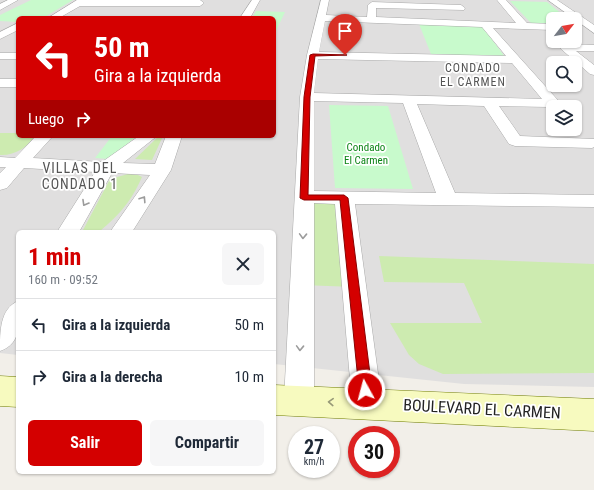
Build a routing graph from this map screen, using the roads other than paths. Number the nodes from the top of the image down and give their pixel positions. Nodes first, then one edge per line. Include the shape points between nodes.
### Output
1 (14, 0) edge
2 (325, 0) edge
3 (456, 0) edge
4 (501, 0) edge
5 (552, 0) edge
6 (80, 1) edge
7 (201, 2) edge
8 (253, 2) edge
9 (2, 5) edge
10 (193, 13) dead end
11 (56, 16) edge
12 (246, 16) edge
13 (320, 18) junction
14 (371, 20) junction
15 (0, 24) edge
16 (16, 25) edge
17 (484, 25) junction
18 (16, 26) edge
19 (524, 26) junction
20 (546, 27) edge
21 (582, 28) edge
22 (593, 29) edge
23 (0, 36) edge
24 (594, 48) edge
25 (313, 55) junction
26 (0, 56) edge
27 (16, 56) edge
28 (514, 60) junction
29 (594, 71) edge
30 (0, 83) edge
31 (16, 83) edge
32 (307, 97) junction
33 (550, 100) edge
34 (410, 101) junction
35 (489, 102) junction
36 (546, 105) edge
37 (582, 133) edge
38 (43, 138) edge
39 (146, 138) edge
40 (173, 138) edge
41 (593, 144) edge
42 (0, 162) edge
43 (20, 162) junction
44 (107, 166) junction
45 (162, 170) junction
46 (0, 184) edge
47 (304, 198) junction
48 (344, 198) junction
49 (448, 199) junction
50 (594, 201) edge
51 (69, 230) edge
52 (122, 230) edge
53 (16, 315) edge
54 (0, 339) edge
55 (0, 391) edge
56 (16, 392) edge
57 (286, 400) edge
58 (367, 403) junction
59 (594, 415) edge

1 - 9 street
2 - 13 street
3 - 14 street via 461,8 372,5
4 - 19 street
5 - 22 street
6 - 7 street
6 - 11 street
7 - 10 street
8 - 12 street
13 - 14 street
13 - 25 street
14 - 17 street via 413,26
15 - 16 street
17 - 19 street
17 - 28 street
18 - 23 street
19 - 20 street
21 - 22 street
24 - 29 street via 565,47
25 - 28 street via 423,53
25 - 32 street
26 - 27 street
28 - 33 street
30 - 31 street
32 - 34 street
32 - 47 street
34 - 35 street
34 - 49 street
35 - 36 street
35 - 41 street via 516,141
37 - 41 street
38 - 43 street
39 - 44 street
40 - 45 street
42 - 43 street
43 - 44 street
43 - 46 street
44 - 45 street
44 -> 51 street
52 -> 45 street
47 - 48 street
47 -> 57 street
48 - 49 street
48 - 58 street
49 - 50 street
53 - 54 street
55 - 56 main road
58 -> 57 main road, BOULEVARD EL CARMEN
58 - 59 main road, BOULEVARD EL CARMEN

